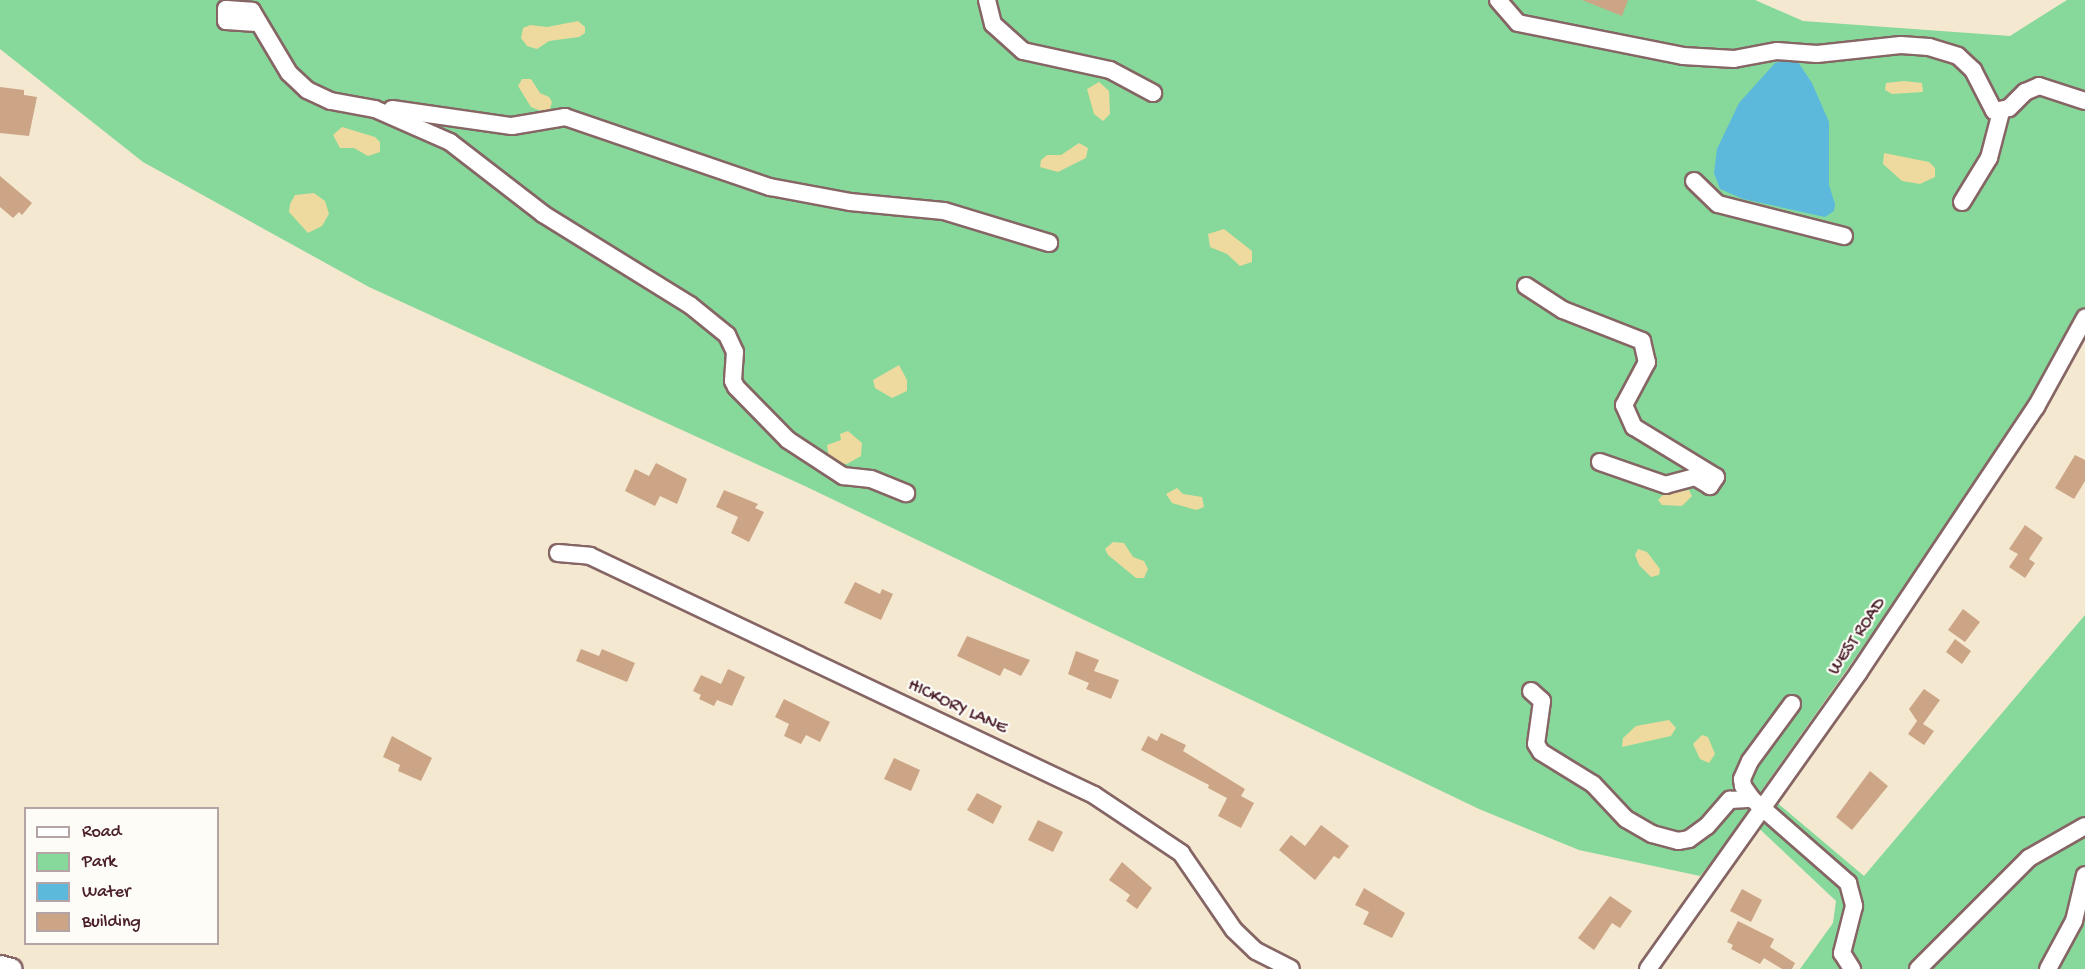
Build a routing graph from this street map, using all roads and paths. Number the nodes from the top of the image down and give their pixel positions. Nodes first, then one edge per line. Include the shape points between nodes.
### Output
1 (987, 0) edge
2 (1498, 0) edge
3 (256, 23) dead end
4 (1153, 93) dead end
5 (2085, 100) edge
6 (375, 109) junction
7 (2001, 112) junction
8 (1694, 181) dead end
9 (1689, 198) dead end
10 (1962, 202) dead end
11 (1718, 204) junction
12 (1844, 236) dead end
13 (1049, 243) dead end
14 (1526, 286) dead end
15 (2085, 318) edge
16 (1600, 462) dead end
17 (906, 493) dead end
18 (558, 553) dead end
19 (1531, 691) dead end
20 (1792, 704) dead end
21 (1757, 804) junction
22 (2085, 826) edge
23 (2085, 875) edge
24 (1841, 963) edge
25 (0, 966) edge
26 (11, 969) edge
27 (1291, 969) edge
28 (1648, 969) edge
29 (1918, 969) edge
30 (2048, 969) edge

1 - 4 street via 993,24 1023,51 1110,70
2 - 7 street via 1518,23 1683,56 1734,59 1778,51 1817,54 1901,45 1929,47 1958,56 1983,85 1990,108
3 - 6 street via 267,33 289,73 307,90 331,101
5 - 7 street via 2039,86
6 - 13 street via 512,126 565,117 770,188 850,202 944,211
6 - 17 street via 450,142 543,214 718,326 735,352 736,387 808,456 843,476 872,479
7 - 10 street via 1989,158
8 - 11 street
9 - 11 street
11 - 12 street
14 - 16 street via 1563,310 1642,341 1647,362 1624,405 1634,427 1716,477 1710,486 1695,477 1666,485
15 - 21 street, WEST ROAD via 2036,407 1859,672
18 - 27 street, HICKORY LANE via 590,556 1094,795 1181,853 1233,929 1257,951
19 - 21 street via 1542,701 1536,744 1541,752 1593,784 1626,819 1652,834 1678,841 1689,839 1730,800
20 - 21 street via 1744,771 1743,786
21 - 24 street via 1848,883 1854,906
21 - 28 street, WEST ROAD
22 - 29 street via 2029,858
23 - 30 street via 2074,921
25 - 26 main road

